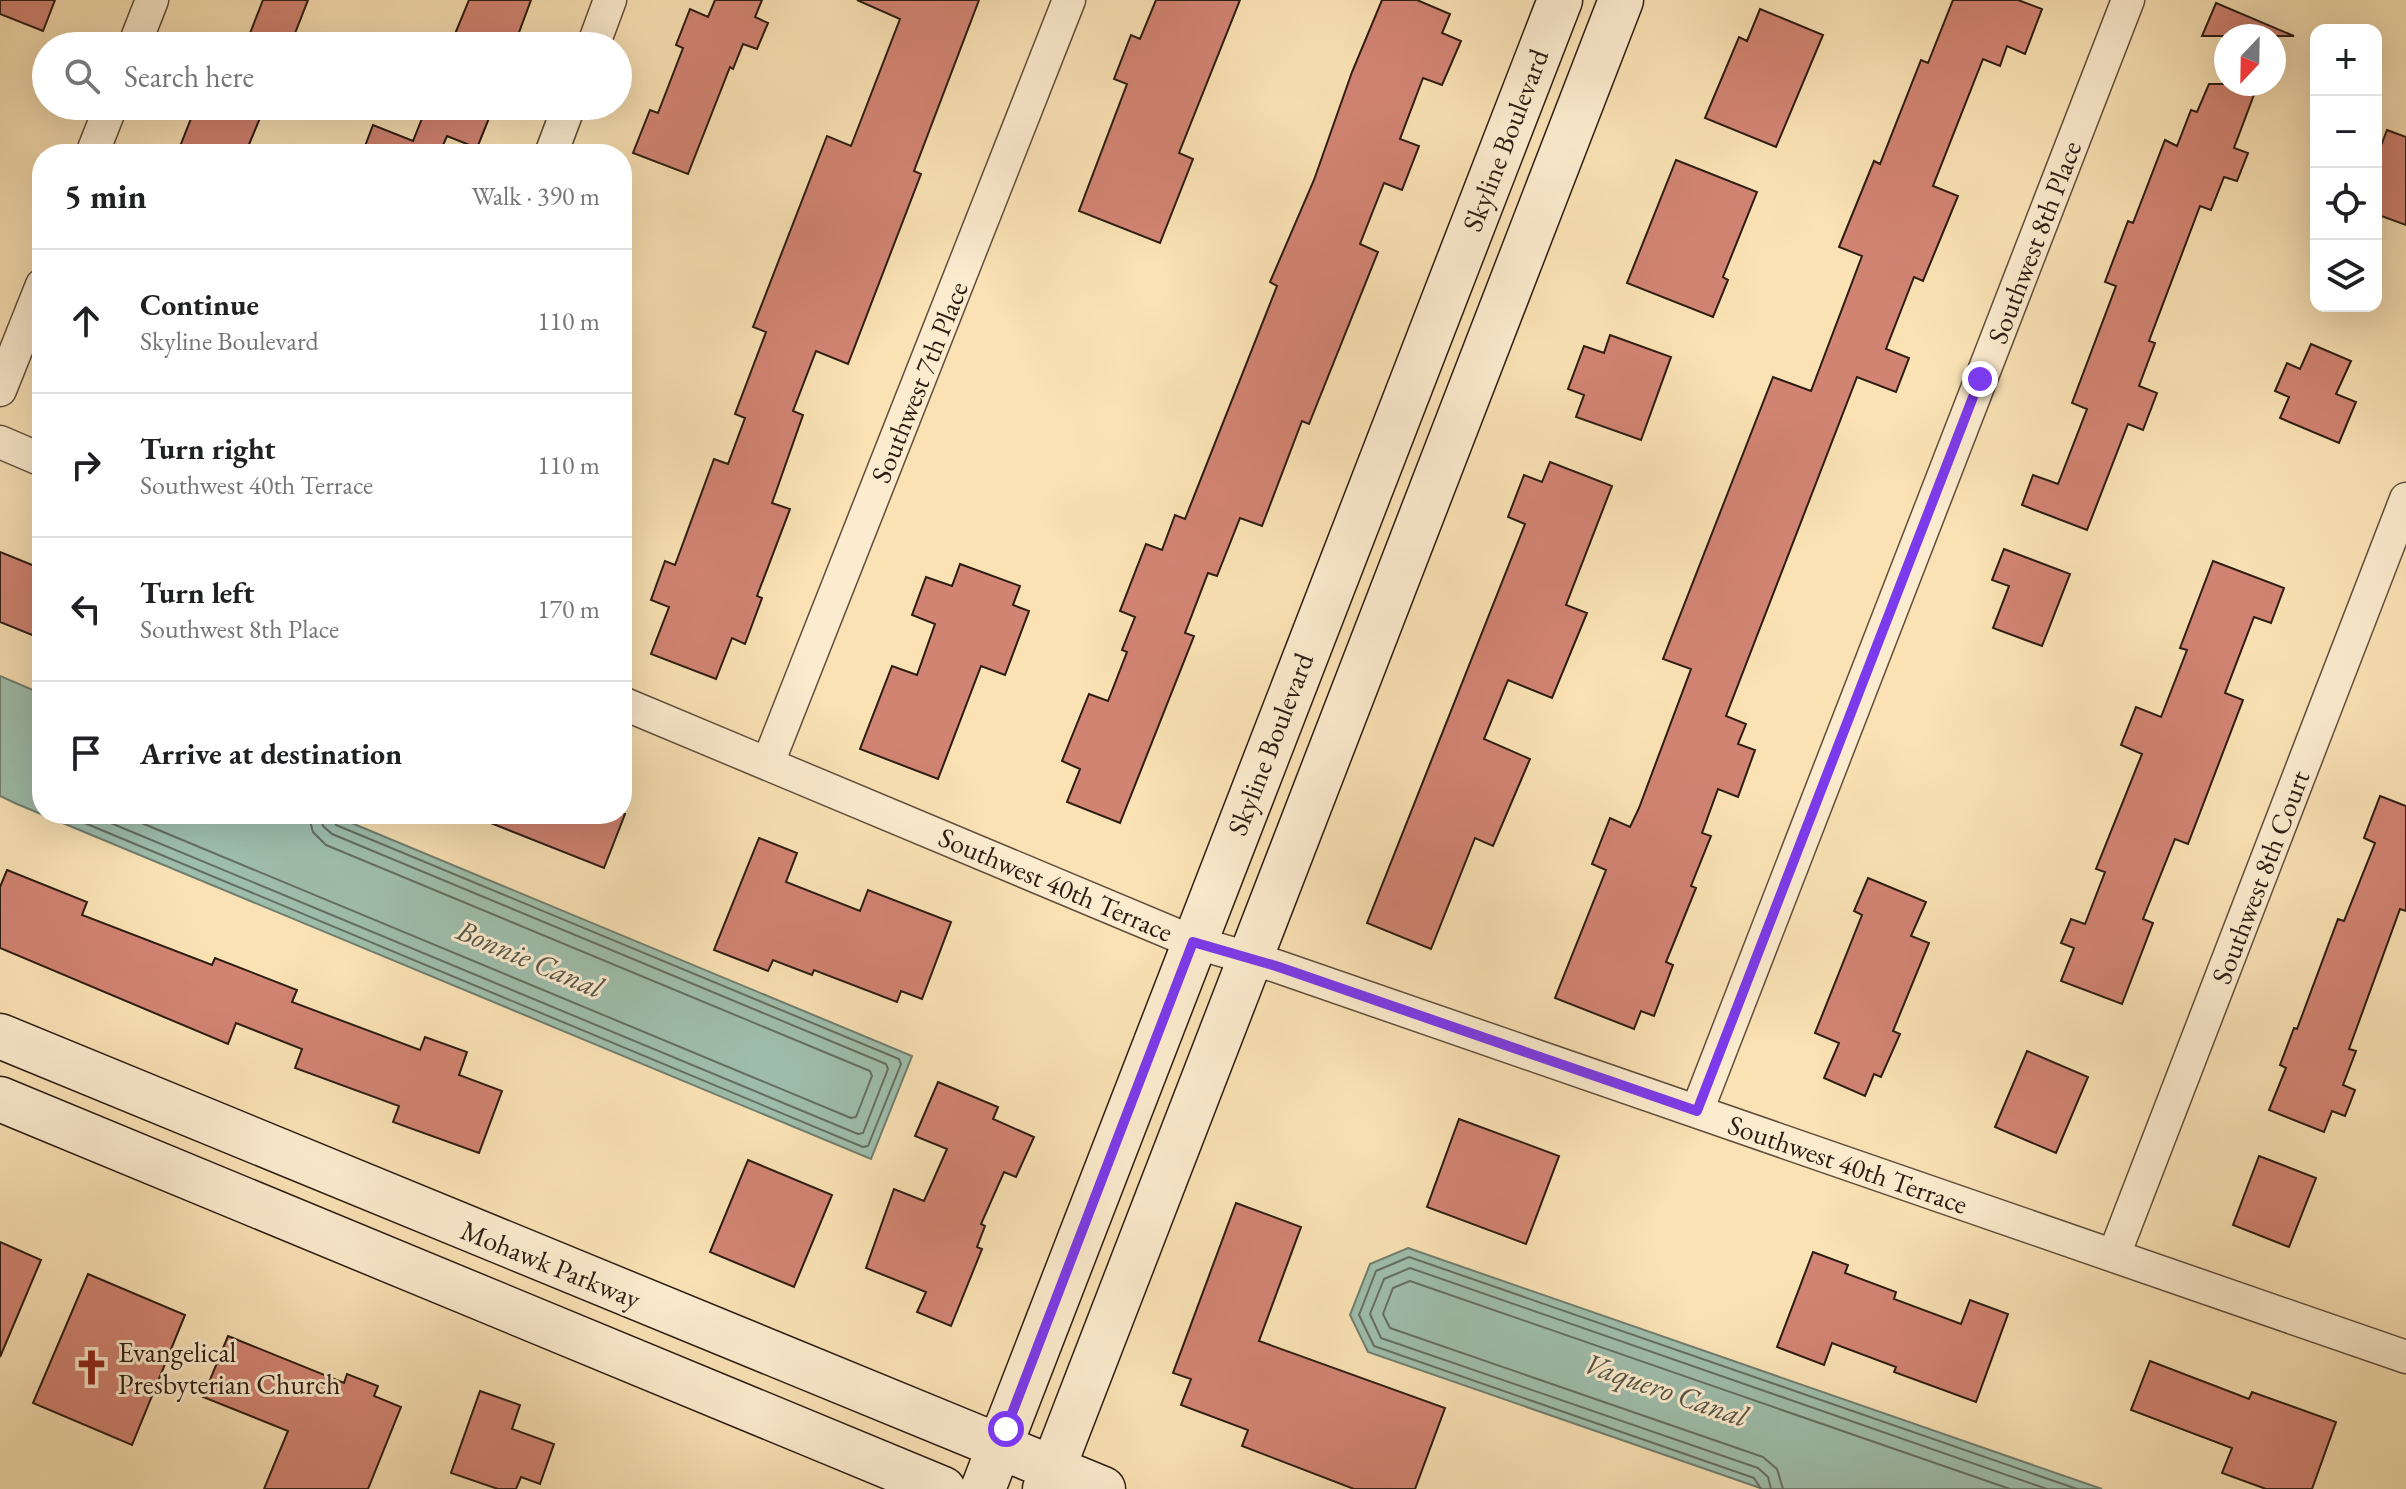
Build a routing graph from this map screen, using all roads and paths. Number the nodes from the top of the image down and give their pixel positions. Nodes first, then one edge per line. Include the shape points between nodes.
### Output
1 (152, 0) edge
2 (610, 0) edge
3 (1069, 0) edge
4 (1560, 0) edge
5 (1621, 0) edge
6 (2128, 0) edge
7 (139, 32) edge
8 (598, 32) edge
9 (105, 120) edge
10 (564, 120) edge
11 (96, 144) edge
12 (555, 144) edge
13 (32, 310) edge
14 (0, 390) edge
15 (0, 442) edge
16 (32, 456) edge
17 (2406, 499) edge
18 (632, 707) edge
19 (768, 763) junction
20 (1193, 942) junction
21 (1251, 961) junction
22 (0, 1036) edge
23 (0, 1099) edge
24 (1697, 1111) junction
25 (2114, 1255) junction
26 (2406, 1357) edge
27 (999, 1446) junction
28 (1048, 1480) edge
29 (943, 1489) edge
30 (983, 1489) edge
31 (1103, 1489) edge

1 - 7 street
2 - 8 street
3 - 19 street, Southwest 7th Place
4 - 20 street, Skyline Boulevard
5 - 21 street, Skyline Boulevard
6 - 24 street, Southwest 8th Place
9 - 11 street
10 - 12 street
13 - 14 street
15 - 16 street
17 - 25 street, Southwest 8th Court
18 - 19 street, Southwest 40th Terrace
19 - 20 street, Southwest 40th Terrace
20 - 21 street, Southwest 40th Terrace
20 - 27 street, Skyline Boulevard
21 - 24 street, Southwest 40th Terrace
21 - 28 street, Skyline Boulevard
22 - 27 street, Mohawk Parkway
23 - 29 street, Mohawk Parkway
24 - 25 street, Southwest 40th Terrace
25 - 26 street, Southwest 40th Terrace
27 - 28 street, Mohawk Parkway
27 - 30 street, Skyline Boulevard
28 - 31 street, Mohawk Parkway

